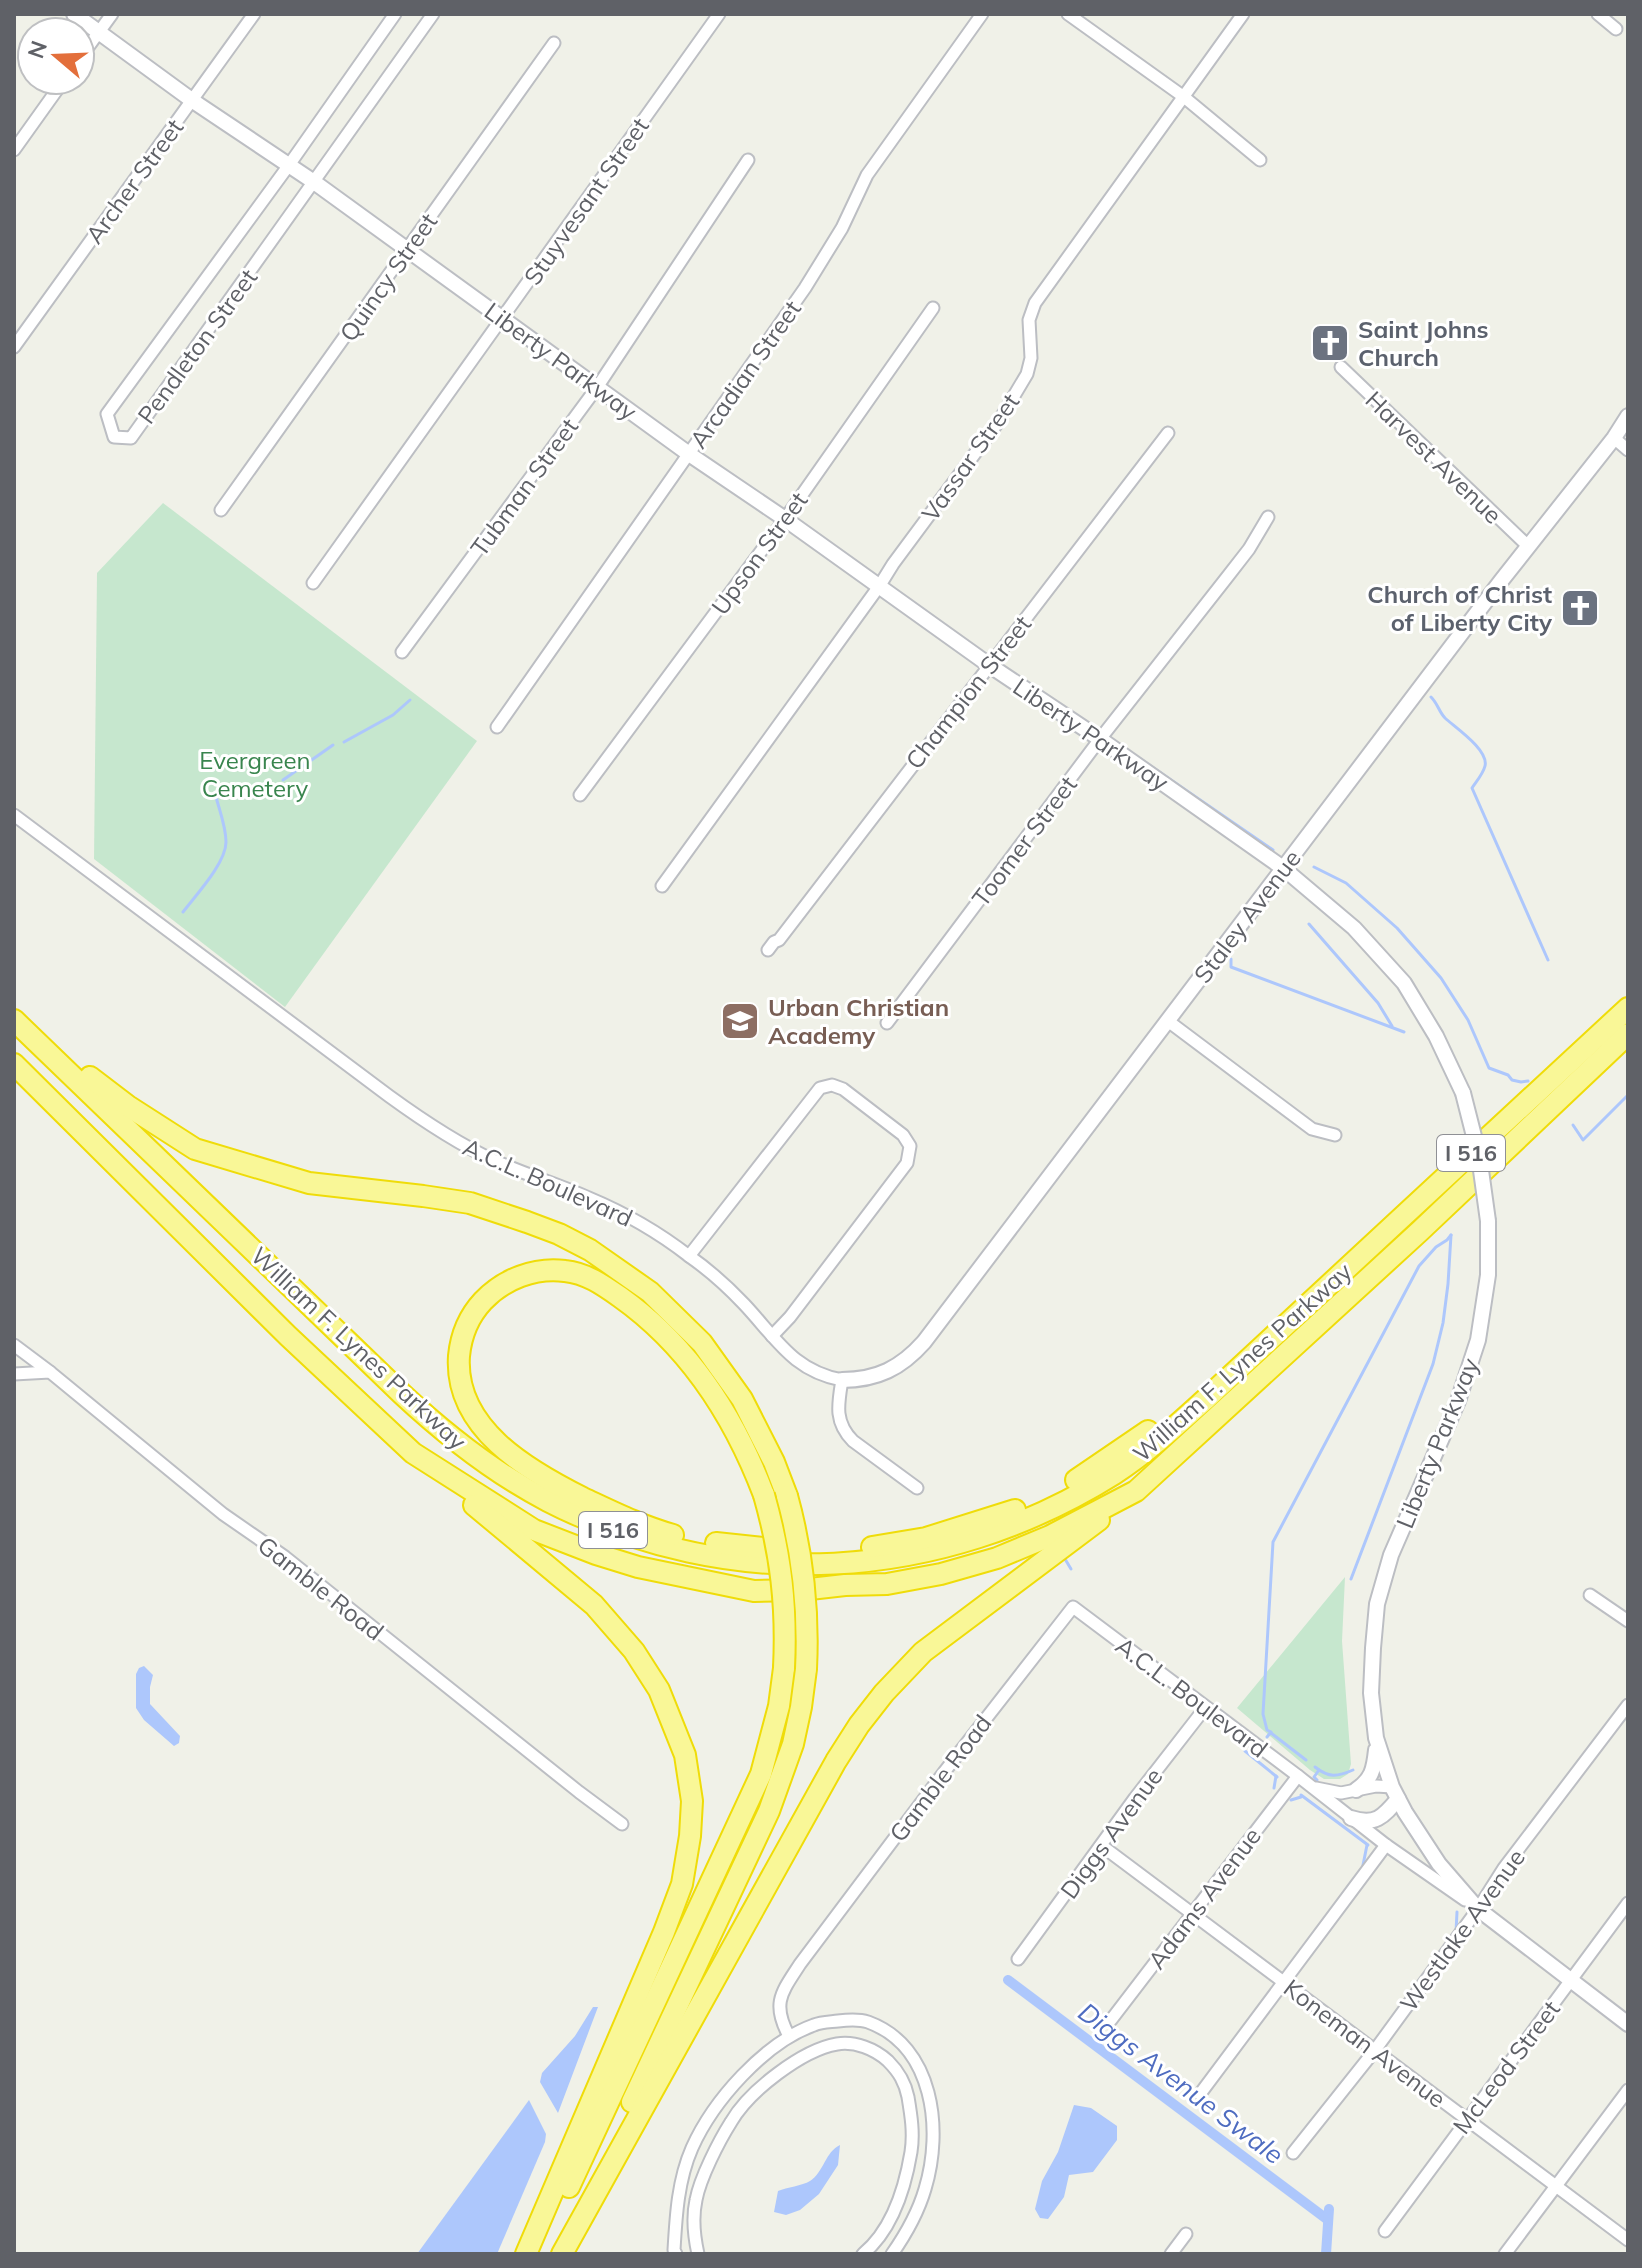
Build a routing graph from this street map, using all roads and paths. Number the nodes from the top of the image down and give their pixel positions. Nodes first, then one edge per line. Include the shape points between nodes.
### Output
1 (74, 14) edge
2 (112, 14) edge
3 (254, 14) edge
4 (395, 14) edge
5 (433, 14) edge
6 (719, 14) edge
7 (982, 14) edge
8 (1068, 14) edge
9 (1243, 14) edge
10 (1598, 14) edge
11 (1616, 29) dead end
12 (99, 31) junction
13 (96, 35) edge
14 (554, 43) dead end
15 (53, 96) edge
16 (1184, 97) junction
17 (193, 101) junction
18 (14, 150) edge
19 (748, 160) dead end
20 (1260, 160) dead end
21 (289, 165) junction
22 (314, 182) junction
23 (407, 251) junction
24 (933, 308) dead end
25 (503, 319) junction
26 (14, 347) edge
27 (1341, 367) dead end
28 (598, 386) junction
29 (1628, 416) edge
30 (1168, 433) dead end
31 (1614, 438) junction
32 (1628, 450) edge
33 (689, 454) junction
34 (221, 510) dead end
35 (1268, 517) dead end
36 (785, 519) junction
37 (1528, 546) junction
38 (313, 583) dead end
39 (880, 585) junction
40 (402, 652) dead end
41 (989, 665) junction
42 (497, 727) dead end
43 (1100, 739) junction
44 (580, 795) dead end
45 (14, 815) edge
46 (1283, 868) junction
47 (662, 886) dead end
48 (768, 950) dead end
49 (1628, 1008) edge
50 (15, 1021) edge
51 (1168, 1021) junction
52 (887, 1023) dead end
53 (1628, 1034) edge
54 (14, 1064) edge
55 (1335, 1135) dead end
56 (689, 1256) junction
57 (1314, 1299) junction
58 (772, 1336) junction
59 (14, 1345) edge
60 (50, 1372) junction
61 (14, 1374) edge
62 (842, 1380) junction
63 (413, 1453) junction
64 (917, 1488) dead end
65 (1136, 1491) junction
66 (1590, 1595) dead end
67 (1073, 1607) joint
68 (1628, 1621) edge
69 (1628, 1705) edge
70 (1205, 1708) junction
71 (1377, 1742) junction
72 (1298, 1776) junction
73 (1311, 1786) junction
74 (1356, 1790) junction
75 (1395, 1793) junction
76 (1351, 1818) junction
77 (622, 1824) dead end
78 (1386, 1845) junction
79 (1102, 1846) junction
80 (1628, 1903) edge
81 (1478, 1909) junction
82 (1192, 1913) junction
83 (1018, 1959) dead end
84 (1571, 1979) junction
85 (1284, 1981) junction
86 (1111, 2020) dead end
87 (837, 2021) junction
88 (1628, 2024) edge
89 (789, 2036) junction
90 (837, 2044) junction
91 (1375, 2050) junction
92 (1628, 2090) edge
93 (1200, 2094) dead end
94 (708, 2119) junction
95 (1466, 2120) junction
96 (726, 2131) junction
97 (1293, 2153) dead end
98 (1554, 2187) junction
99 (1385, 2231) dead end
100 (1186, 2234) dead end
101 (1628, 2240) edge
102 (674, 2253) edge
103 (526, 2254) edge
104 (537, 2254) edge
105 (562, 2254) edge
106 (698, 2254) edge
107 (863, 2254) edge
108 (892, 2254) edge
109 (1171, 2254) edge
110 (1505, 2254) edge

1 - 12 street, Liberty Parkway
2 - 12 street
3 - 17 street, Archer Street
4 - 21 street, Pendleton Street
5 - 22 street, Pendleton Street
6 - 25 street, Stuyvesant Street
7 - 33 street, Arcadian Street via 867,175 805,288
8 - 16 street
9 - 16 street, Vassar Street
10 - 11 street
12 - 13 street
12 - 17 street, Liberty Parkway
14 - 23 street, Quincy Street
15 - 18 street
16 - 20 street
16 - 39 street, Vassar Street via 1035,303 1029,320 1027,374
17 - 21 street, Liberty Parkway
17 - 26 street, Archer Street
19 - 28 street, Tubman Street
21 - 22 street, Liberty Parkway
21 - 22 street, Pendleton Street via 107,414 114,437 131,438
22 - 23 street, Liberty Parkway
23 - 25 street, Liberty Parkway
23 - 34 street, Quincy Street
24 - 36 street, Upson Street
25 - 28 street, Liberty Parkway
25 - 38 street, Stuyvesant Street
27 - 37 street, Harvest Avenue
28 - 33 street, Liberty Parkway
28 - 40 street, Tubman Street
29 - 31 street, Staley Avenue
30 - 41 street, Champion Street
31 - 32 street
31 - 37 street, Staley Avenue
33 - 36 street, Liberty Parkway
33 - 42 street, Arcadian Street
35 - 43 street, Toomer Street via 1222,585
36 - 39 street, Liberty Parkway
36 - 44 street, Upson Street
37 - 46 street, Staley Avenue
39 - 41 street, Liberty Parkway
39 - 47 street, Vassar Street
41 - 43 street, Liberty Parkway
41 - 48 street, Champion Street
43 - 46 street, Liberty Parkway
43 - 52 street, Toomer Street
45 - 56 street, A.C.L. Boulevard via 440,1131 496,1162 610,1207
46 - 51 street, Staley Avenue
46 - 71 street, Liberty Parkway, bridge via 1354,928 1404,983 1436,1036 1463,1093 1488,1221 1488,1275 1478,1340 1458,1401 1391,1555 1377,1604 1371,1693
49 - 57 highway, William F. Lynes Parkway / I 516
50 - 57 highway, William F. Lynes Parkway / I 516 via 443,1431 556,1505 626,1535 684,1550 765,1565 833,1564 904,1556 1016,1524 1087,1490 1145,1451
50 - 105 highway, bridge via 195,1149 309,1183 470,1203 590,1250 650,1292 702,1343 764,1441 787,1496 803,1566 806,1669 793,1744 769,1811
51 - 55 street via 1312,1129
51 - 62 street, Staley Avenue via 915,1353 883,1374
53 - 65 highway, William F. Lynes Parkway / I 516
54 - 63 highway, William F. Lynes Parkway / I 516
56 - 58 street, A.C.L. Boulevard via 731,1290
56 - 58 street via 825,1085 838,1086 903,1135 910,1146 907,1163
57 - 104 highway, bridge via 1138,1439 1055,1491 1018,1509 926,1538 825,1551 762,1550 684,1538 621,1516 544,1478 498,1442 466,1401 459,1367 470,1318 491,1293 519,1276 565,1271 595,1280 662,1331 724,1410 750,1460 774,1531 783,1578 785,1601 779,1706 761,1774
58 - 62 street, A.C.L. Boulevard via 803,1366
59 - 60 street, Gamble Road
60 - 61 street
60 - 77 street, Gamble Road via 223,1514 285,1557
62 - 64 street via 838,1412 845,1432
63 - 65 highway, William F. Lynes Parkway / I 516 via 534,1530 638,1567 754,1591 887,1584 941,1574 1050,1536
63 - 103 highway via 594,1605 634,1651 659,1690 685,1755 692,1801 682,1884
65 - 105 highway via 923,1652 859,1725
66 - 68 street
67 - 70 street, A.C.L. Boulevard
67 - 89 street, Gamble Road via 800,1964 781,1994 780,2019
69 - 81 street, Westlake Avenue
70 - 72 street, A.C.L. Boulevard
70 - 79 street, Diggs Avenue
71 - 74 street via 1372,1775
71 - 75 street, Liberty Parkway
72 - 73 street, A.C.L. Boulevard
72 - 82 street, Adams Avenue
73 - 74 street via 1335,1793
73 - 76 street, A.C.L. Boulevard
74 - 75 street via 1376,1786
75 - 76 street via 1376,1820
75 - 81 street, A.C.L. Boulevard via 1439,1864
76 - 78 street, A.C.L. Boulevard
78 - 81 street, A.C.L. Boulevard
78 - 85 street
79 - 82 street, Koneman Avenue
79 - 83 street, Diggs Avenue
80 - 84 street, McLeod Street
81 - 84 street, A.C.L. Boulevard
81 - 91 street, Westlake Avenue
82 - 85 street, Koneman Avenue
82 - 86 street, Adams Avenue
84 - 88 street, A.C.L. Boulevard
84 - 95 street, McLeod Street
85 - 91 street, Koneman Avenue
85 - 93 street
87 - 89 street
87 - 90 street
87 - 108 street via 866,2021 893,2036 912,2053 924,2077 933,2153 910,2227
89 - 94 street via 744,2075
90 - 96 street via 781,2070 749,2099
90 - 107 street via 878,2052 895,2068 905,2082 912,2119 912,2145 899,2201
91 - 95 street, Koneman Avenue
91 - 97 street, Westlake Avenue
92 - 98 street
94 - 96 street
94 - 102 street via 691,2151 677,2203
95 - 98 street, Koneman Avenue
95 - 99 street, McLeod Street
96 - 106 street via 696,2198 693,2228
98 - 101 street, Koneman Avenue
98 - 110 street
100 - 109 street

